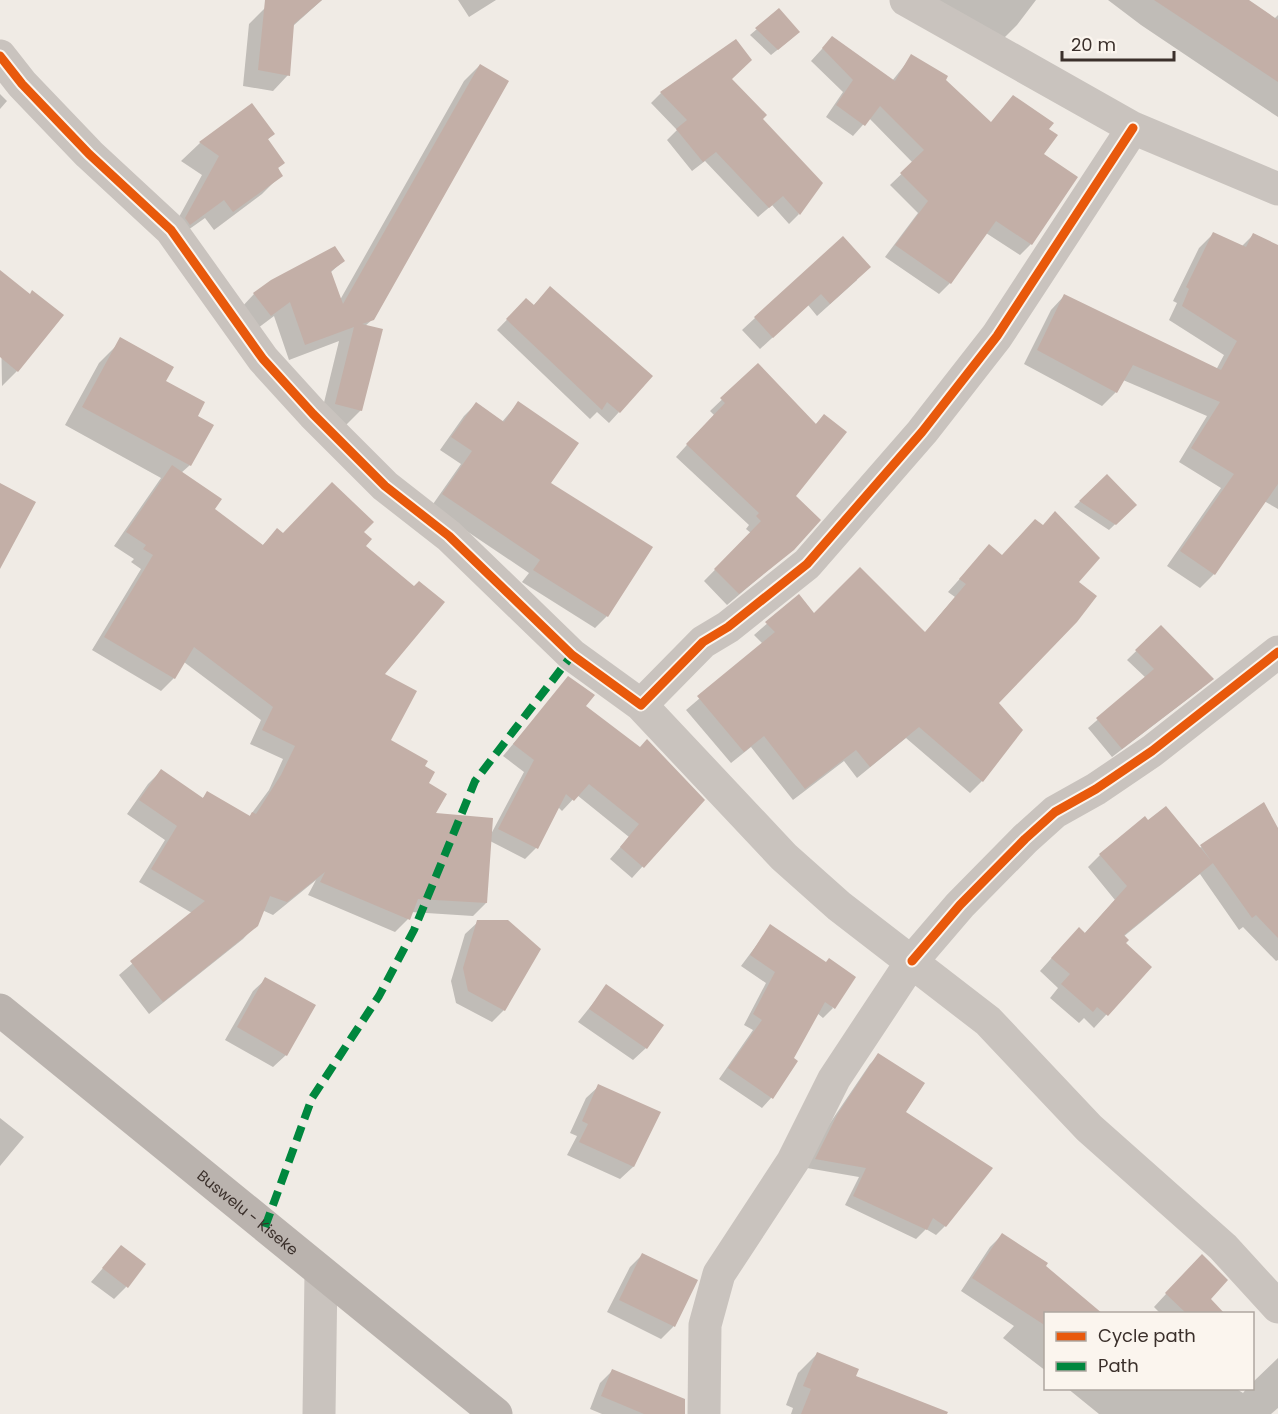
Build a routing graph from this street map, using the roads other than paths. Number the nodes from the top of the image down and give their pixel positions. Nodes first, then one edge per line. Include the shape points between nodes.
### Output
1 (906, 0) edge
2 (0, 56) edge
3 (1133, 128) junction
4 (1278, 189) edge
5 (1278, 652) edge
6 (641, 705) junction
7 (912, 961) junction
8 (0, 1010) edge
9 (321, 1273) junction
10 (1278, 1306) edge
11 (319, 1414) edge
12 (496, 1414) edge
13 (705, 1414) edge

1 - 3 street
2 - 6 street via 89,154 171,230 263,359 313,414 385,486 449,536 572,655
3 - 4 street
3 - 6 street via 997,336 922,432 807,564 703,642
5 - 7 street via 1152,751 1055,812 960,905
6 - 7 street via 784,858
7 - 10 street via 988,1021 1089,1128 1223,1247
7 - 13 street via 834,1079 793,1161 719,1274 705,1324
8 - 9 main road, Buswelu - Kiseke
9 - 11 street
9 - 12 main road, Buswelu - Kiseke

